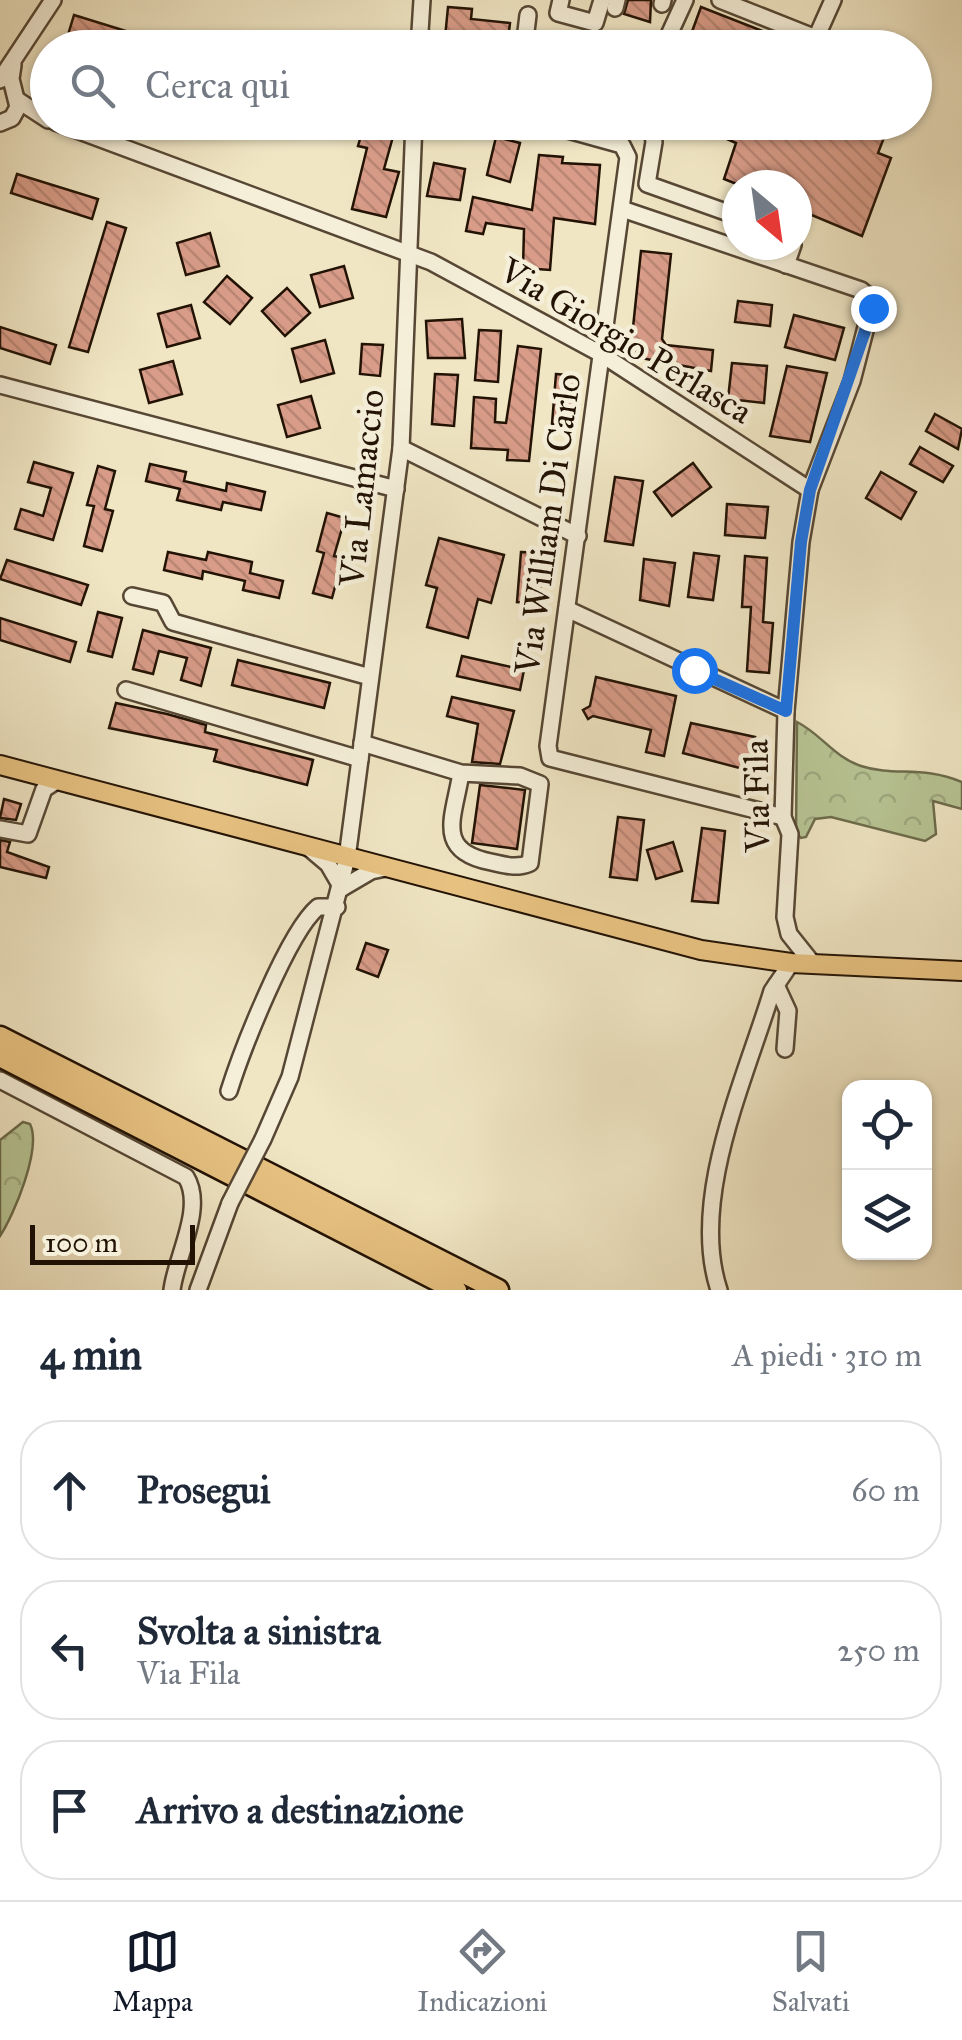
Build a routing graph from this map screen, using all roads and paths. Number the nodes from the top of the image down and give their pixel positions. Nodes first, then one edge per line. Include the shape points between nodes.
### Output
1 (53, 0) edge
2 (422, 0) edge
3 (561, 0) edge
4 (685, 0) edge
5 (720, 0) edge
6 (833, 0) edge
7 (611, 3) edge
8 (528, 15) dead end
9 (34, 30) edge
10 (420, 30) edge
11 (526, 30) edge
12 (671, 30) edge
13 (796, 30) edge
14 (820, 30) edge
15 (30, 36) edge
16 (8, 89) edge
17 (30, 106) edge
18 (30, 121) edge
19 (5, 123) edge
20 (101, 140) edge
21 (413, 140) edge
22 (601, 140) edge
23 (654, 140) edge
24 (622, 209) junction
25 (722, 210) edge
26 (722, 235) edge
27 (718, 243) junction
28 (406, 252) junction
29 (788, 260) edge
30 (786, 265) junction
31 (602, 354) junction
32 (0, 385) edge
33 (401, 448) junction
34 (396, 489) junction
35 (810, 490) junction
36 (578, 536) junction
37 (132, 596) dead end
38 (567, 610) junction
39 (370, 678) junction
40 (126, 690) dead end
41 (786, 711) junction
42 (361, 751) junction
43 (0, 765) edge
44 (462, 773) junction
45 (58, 780) junction
46 (784, 817) junction
47 (0, 828) edge
48 (309, 848) junction
49 (347, 858) junction
50 (386, 868) junction
51 (342, 888) junction
52 (337, 907) junction
53 (792, 963) junction
54 (813, 964) junction
55 (962, 971) edge
56 (776, 986) junction
57 (0, 1037) edge
58 (785, 1049) dead end
59 (0, 1056) edge
60 (0, 1080) edge
61 (229, 1090) dead end
62 (172, 1290) edge
63 (198, 1290) edge
64 (456, 1290) edge
65 (498, 1290) edge
66 (719, 1290) edge

1 - 9 street
2 - 10 street
3 - 7 street via 558,13 595,22
4 - 12 street
5 - 13 street
6 - 14 street
8 - 11 street
15 - 16 street via 14,61
16 - 17 street
16 - 19 street
18 - 19 street
20 - 28 street, Via Giorgio Perlasca
21 - 28 street, Via Lamaccio
22 - 24 street, Via William Di Carlo via 622,146 628,157
23 - 25 street via 647,184
24 - 27 street, Via Fila
24 - 31 street, Via William Di Carlo
26 - 27 street
27 - 30 street, Via Fila
28 - 31 street, Via Giorgio Perlasca
28 - 33 street, Via Lamaccio
29 - 30 street
30 - 35 street, Via Fila via 873,300 852,381
31 - 35 street, Via Giorgio Perlasca
31 - 36 street, Via William Di Carlo
32 - 34 street
33 - 34 street, Via Lamaccio
33 - 36 street
34 - 39 street, Via Lamaccio
35 - 41 street, Via Fila
36 - 38 street, Via William Di Carlo
37 - 39 street via 163,603 173,622
38 - 41 street
38 - 46 street, Via William Di Carlo via 550,758
39 - 42 street, Via Lamaccio
40 - 42 street
41 - 46 street, Via Fila
42 - 44 street
42 - 49 street, Via Lamaccio
43 - 45 main road
44 - 44 street via 520,776 540,784 530,863 519,868 470,858 456,848 451,838
45 - 47 street via 44,789 28,834
45 - 48 main road
46 - 54 street, Via Fila via 790,834 785,918
48 - 49 main road
48 - 51 street
49 - 50 main road
49 - 51 street, Via Lamaccio
50 - 51 street
50 - 53 main road via 701,950
51 - 52 street, Via Lamaccio
52 - 61 street via 318,907 298,932 246,1038
52 - 63 street, Via Lamaccio, bridge via 290,1077 230,1203
53 - 54 main road
53 - 56 street
54 - 55 main road
56 - 58 street via 788,1011
56 - 66 street via 709,1210 708,1250
57 - 65 highway
59 - 64 highway
60 - 62 street via 186,1178 194,1199

